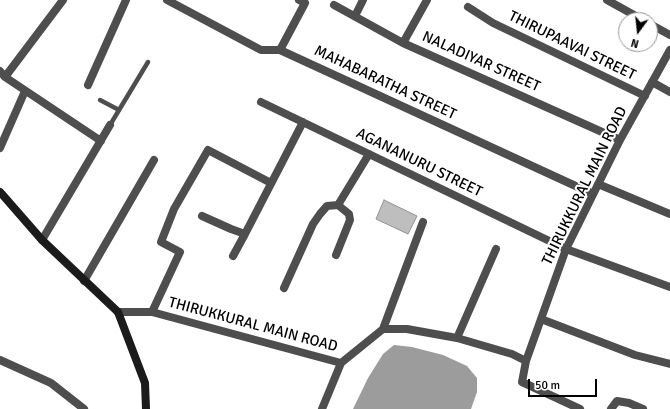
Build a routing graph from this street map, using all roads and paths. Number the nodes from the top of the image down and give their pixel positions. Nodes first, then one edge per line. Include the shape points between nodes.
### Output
1 (63, 0) edge
2 (126, 0) edge
3 (167, 0) edge
4 (362, 0) edge
5 (427, 0) edge
6 (607, 0) edge
7 (302, 1) edge
8 (334, 5) dead end
9 (468, 7) dead end
10 (629, 12) edge
11 (355, 16) junction
12 (658, 28) edge
13 (670, 35) edge
14 (403, 43) junction
15 (280, 50) junction
16 (670, 50) edge
17 (148, 62) dead end
18 (2, 74) edge
19 (652, 82) junction
20 (88, 85) dead end
21 (25, 91) junction
22 (670, 92) edge
23 (645, 96) junction
24 (100, 100) dead end
25 (261, 102) dead end
26 (119, 110) junction
27 (303, 122) junction
28 (110, 125) joint
29 (620, 140) junction
30 (101, 142) junction
31 (0, 148) edge
32 (369, 154) junction
33 (154, 160) dead end
34 (271, 183) junction
35 (598, 184) junction
36 (0, 192) edge
37 (593, 194) junction
38 (338, 205) junction
39 (670, 214) edge
40 (202, 216) dead end
41 (423, 222) dead end
42 (245, 234) junction
43 (42, 240) junction
44 (496, 249) dead end
45 (566, 249) junction
46 (336, 255) dead end
47 (233, 256) dead end
48 (84, 281) junction
49 (670, 287) edge
50 (284, 288) dead end
51 (118, 312) junction
52 (152, 312) junction
53 (540, 319) junction
54 (383, 329) junction
55 (458, 338) junction
56 (0, 360) edge
57 (526, 361) junction
58 (341, 363) junction
59 (670, 364) edge
60 (84, 409) edge
61 (146, 409) edge
62 (322, 409) edge
63 (580, 409) edge
64 (611, 409) edge
65 (643, 409) edge

1 - 18 street
2 - 20 street
3 - 15 street, MAHABARATHA STREET via 261,50
4 - 11 street
5 - 14 street
6 - 10 street
7 - 15 street
8 - 11 street, NALADIYAR STREET
9 - 23 street, THIRUPAAVAI STREET via 493,23
11 - 14 street, NALADIYAR STREET
12 - 13 street
14 - 29 street, NALADIYAR STREET
15 - 37 street, MAHABARATHA STREET
16 - 19 street, THIRUKKURAL MAIN ROAD
17 - 26 lane
18 - 21 street
19 - 22 street
19 - 23 street, THIRUKKURAL MAIN ROAD
21 - 30 street
21 - 31 street
23 - 29 street, THIRUKKURAL MAIN ROAD
24 - 26 lane
25 - 27 street, AGANANURU STREET
26 - 28 lane
27 - 32 street, AGANANURU STREET
27 - 34 street
28 - 30 street
29 - 35 street, THIRUKKURAL MAIN ROAD
30 - 43 street
32 - 38 street
32 - 45 street, AGANANURU STREET
33 - 48 street
34 - 42 street
34 - 52 street via 208,150 174,209 161,242 180,252
35 - 37 street, THIRUKKURAL MAIN ROAD
35 - 39 street
36 - 43 street
37 - 45 street, THIRUKKURAL MAIN ROAD
38 - 46 street via 349,214 350,220
38 - 50 street via 327,206 313,224
40 - 42 street
41 - 54 street
42 - 47 street
43 - 48 street
44 - 55 street
45 - 49 street, AGANANURU STREET
45 - 53 street, THIRUKKURAL MAIN ROAD
48 - 51 street
51 - 52 street, THIRUKKURAL MAIN ROAD
51 - 61 street via 145,383
52 - 58 street, THIRUKKURAL MAIN ROAD
53 - 57 street, THIRUKKURAL MAIN ROAD
53 - 59 street via 635,355
54 - 55 street via 408,329
54 - 58 street, THIRUKKURAL MAIN ROAD
55 - 57 street via 512,354
56 - 60 street via 51,383
57 - 63 street, THIRUKKURAL MAIN ROAD via 522,382
58 - 62 street
64 - 65 street via 617,402 629,403

